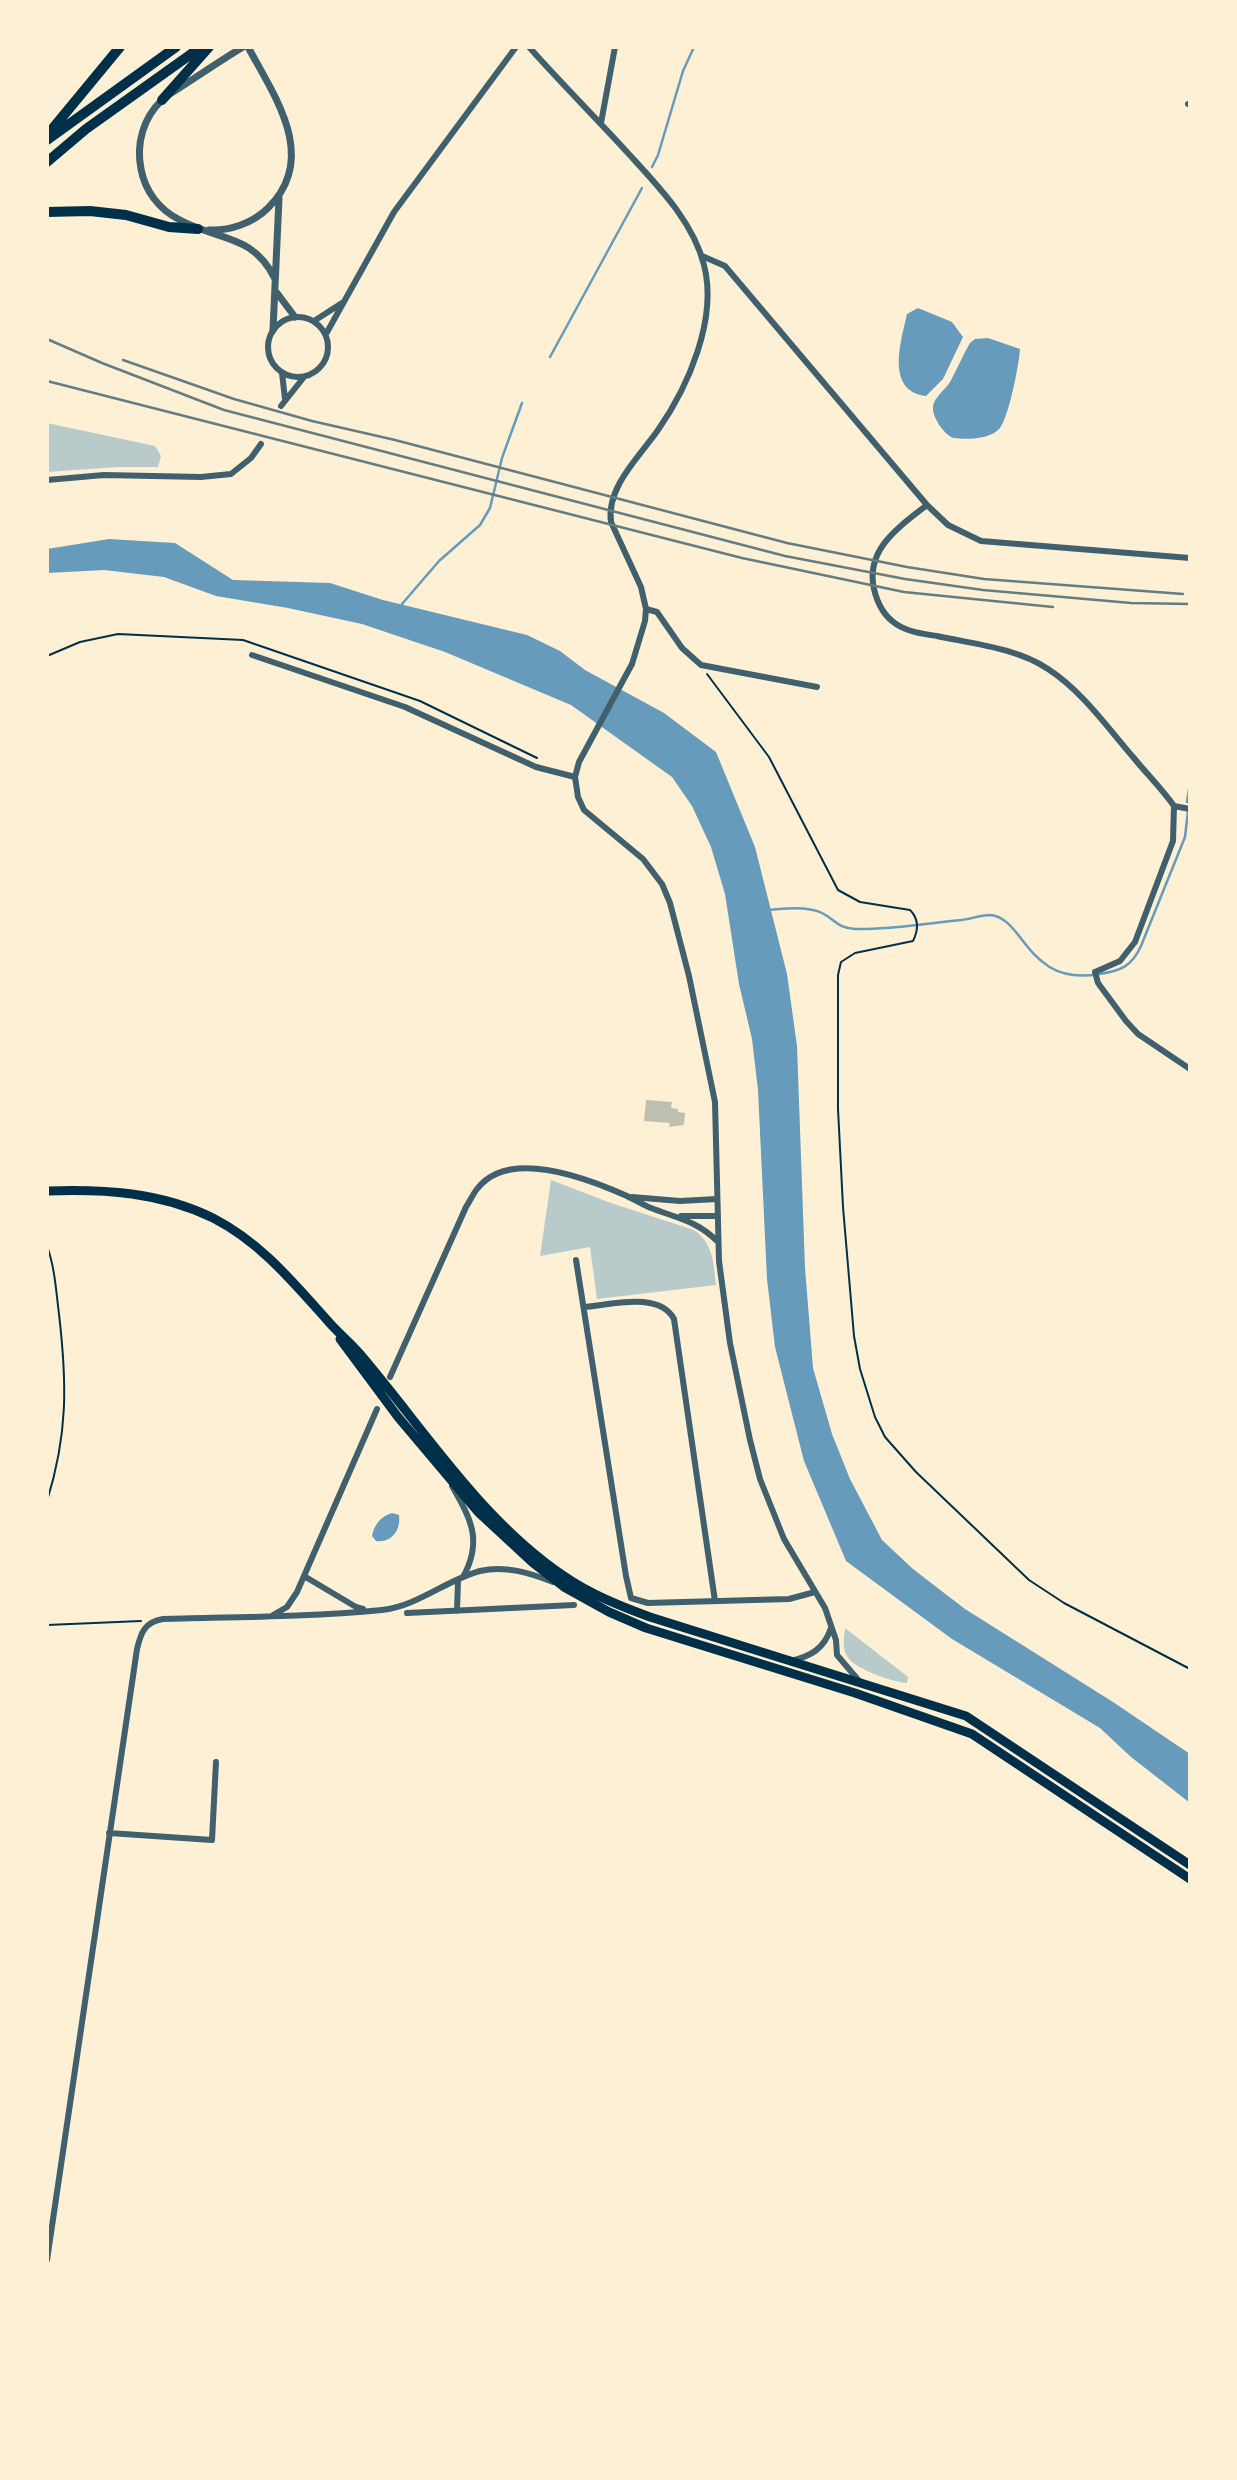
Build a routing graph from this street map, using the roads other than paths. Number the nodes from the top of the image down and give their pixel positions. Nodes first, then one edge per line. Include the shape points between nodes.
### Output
1 (120, 47) edge
2 (176, 47) edge
3 (201, 47) edge
4 (209, 47) edge
5 (246, 47) edge
6 (516, 47) edge
7 (529, 47) edge
8 (615, 47) edge
9 (162, 100) junction
10 (601, 123) junction
11 (47, 134) edge
12 (47, 140) edge
13 (47, 162) edge
14 (279, 197) junction
15 (47, 212) edge
16 (198, 229) junction
17 (702, 256) junction
18 (275, 279) junction
19 (276, 292) junction
20 (344, 302) junction
21 (295, 317) junction
22 (314, 321) junction
23 (273, 330) junction
24 (326, 334) junction
25 (282, 373) junction
26 (304, 377) junction
27 (285, 399) junction
28 (281, 406) dead end
29 (261, 444) dead end
30 (47, 481) edge
31 (927, 505) junction
32 (1190, 558) edge
33 (646, 609) junction
34 (252, 655) dead end
35 (817, 687) dead end
36 (575, 777) junction
37 (1174, 806) junction
38 (1190, 809) edge
39 (1190, 1069) edge
40 (47, 1191) edge
41 (627, 1196) junction
42 (717, 1199) junction
43 (679, 1216) junction
44 (718, 1216) junction
45 (718, 1241) junction
46 (576, 1260) dead end
47 (584, 1307) junction
48 (329, 1322) junction
49 (390, 1377) dead end
50 (377, 1409) dead end
51 (444, 1472) junction
52 (304, 1576) junction
53 (460, 1579) junction
54 (564, 1587) junction
55 (815, 1592) junction
56 (715, 1601) junction
57 (574, 1605) dead end
58 (368, 1611) junction
59 (457, 1611) junction
60 (407, 1613) dead end
61 (268, 1616) junction
62 (831, 1626) junction
63 (789, 1662) junction
64 (861, 1684) junction
65 (216, 1762) dead end
66 (109, 1833) junction
67 (1190, 1865) edge
68 (1190, 1879) edge
69 (47, 2260) edge

1 - 11 highway
2 - 12 highway
3 - 13 highway
4 - 9 highway
5 - 9 street
5 - 14 street via 291,137 292,167
6 - 20 street via 394,212
7 - 10 street
8 - 10 street
9 - 16 street via 139,139 142,176 161,207
10 - 17 street via 659,187
14 - 16 street via 247,222 226,229
14 - 18 street
15 - 16 highway via 126,215 169,227
16 - 18 street via 258,253
17 - 31 street via 726,266
17 - 33 street via 706,309 692,370 672,410 628,470 610,511
18 - 19 street
19 - 21 street
19 - 23 street
20 - 22 street
20 - 24 street
21 - 22 street
21 - 23 street
22 - 24 street
23 - 25 street via 268,348 274,366
24 - 26 street via 326,361 317,372
25 - 26 street
25 - 27 street
26 - 27 street
27 - 28 street
29 - 30 street via 231,474 104,475
31 - 32 street via 948,525 981,541
31 - 37 street via 891,534 874,558 874,590 882,610 905,629 1025,657 1050,670 1081,697
33 - 35 street via 657,612 682,648 701,665
33 - 36 street via 632,664 583,752
34 - 36 street via 396,704 536,767
36 - 42 street via 584,810 643,859 670,903 715,1102
37 - 38 street
37 - 39 street via 1172,841 1135,942 1120,961 1095,972 1098,983 1138,1034
40 - 48 main road via 146,1196 213,1219 274,1262
41 - 42 street
41 - 43 street
41 - 49 street via 534,1167 504,1171 486,1180 466,1207
42 - 44 street
43 - 44 street
43 - 45 street
44 - 45 street
45 - 55 street via 730,1343 760,1479 784,1539
46 - 47 street
47 - 56 street via 629,1592 635,1601 648,1603
47 - 56 street via 647,1303 664,1307 674,1319
48 - 51 main road
48 - 63 main road via 359,1352 484,1505 565,1577 626,1608
50 - 52 street
51 - 53 street via 471,1522 473,1555
51 - 54 main road via 479,1513
52 - 58 street
52 - 61 street via 287,1607
53 - 54 street via 481,1571 511,1570 532,1573
53 - 58 street via 418,1600
53 - 59 street
54 - 68 main road via 646,1628 972,1734
55 - 56 street via 789,1599
55 - 62 street
57 - 59 street
58 - 61 street
59 - 60 street
61 - 66 street via 152,1621 145,1626 137,1649
62 - 63 street via 817,1651
62 - 64 street via 837,1655
63 - 64 main road
64 - 67 main road via 975,1721
65 - 66 street via 212,1840
66 - 69 street

